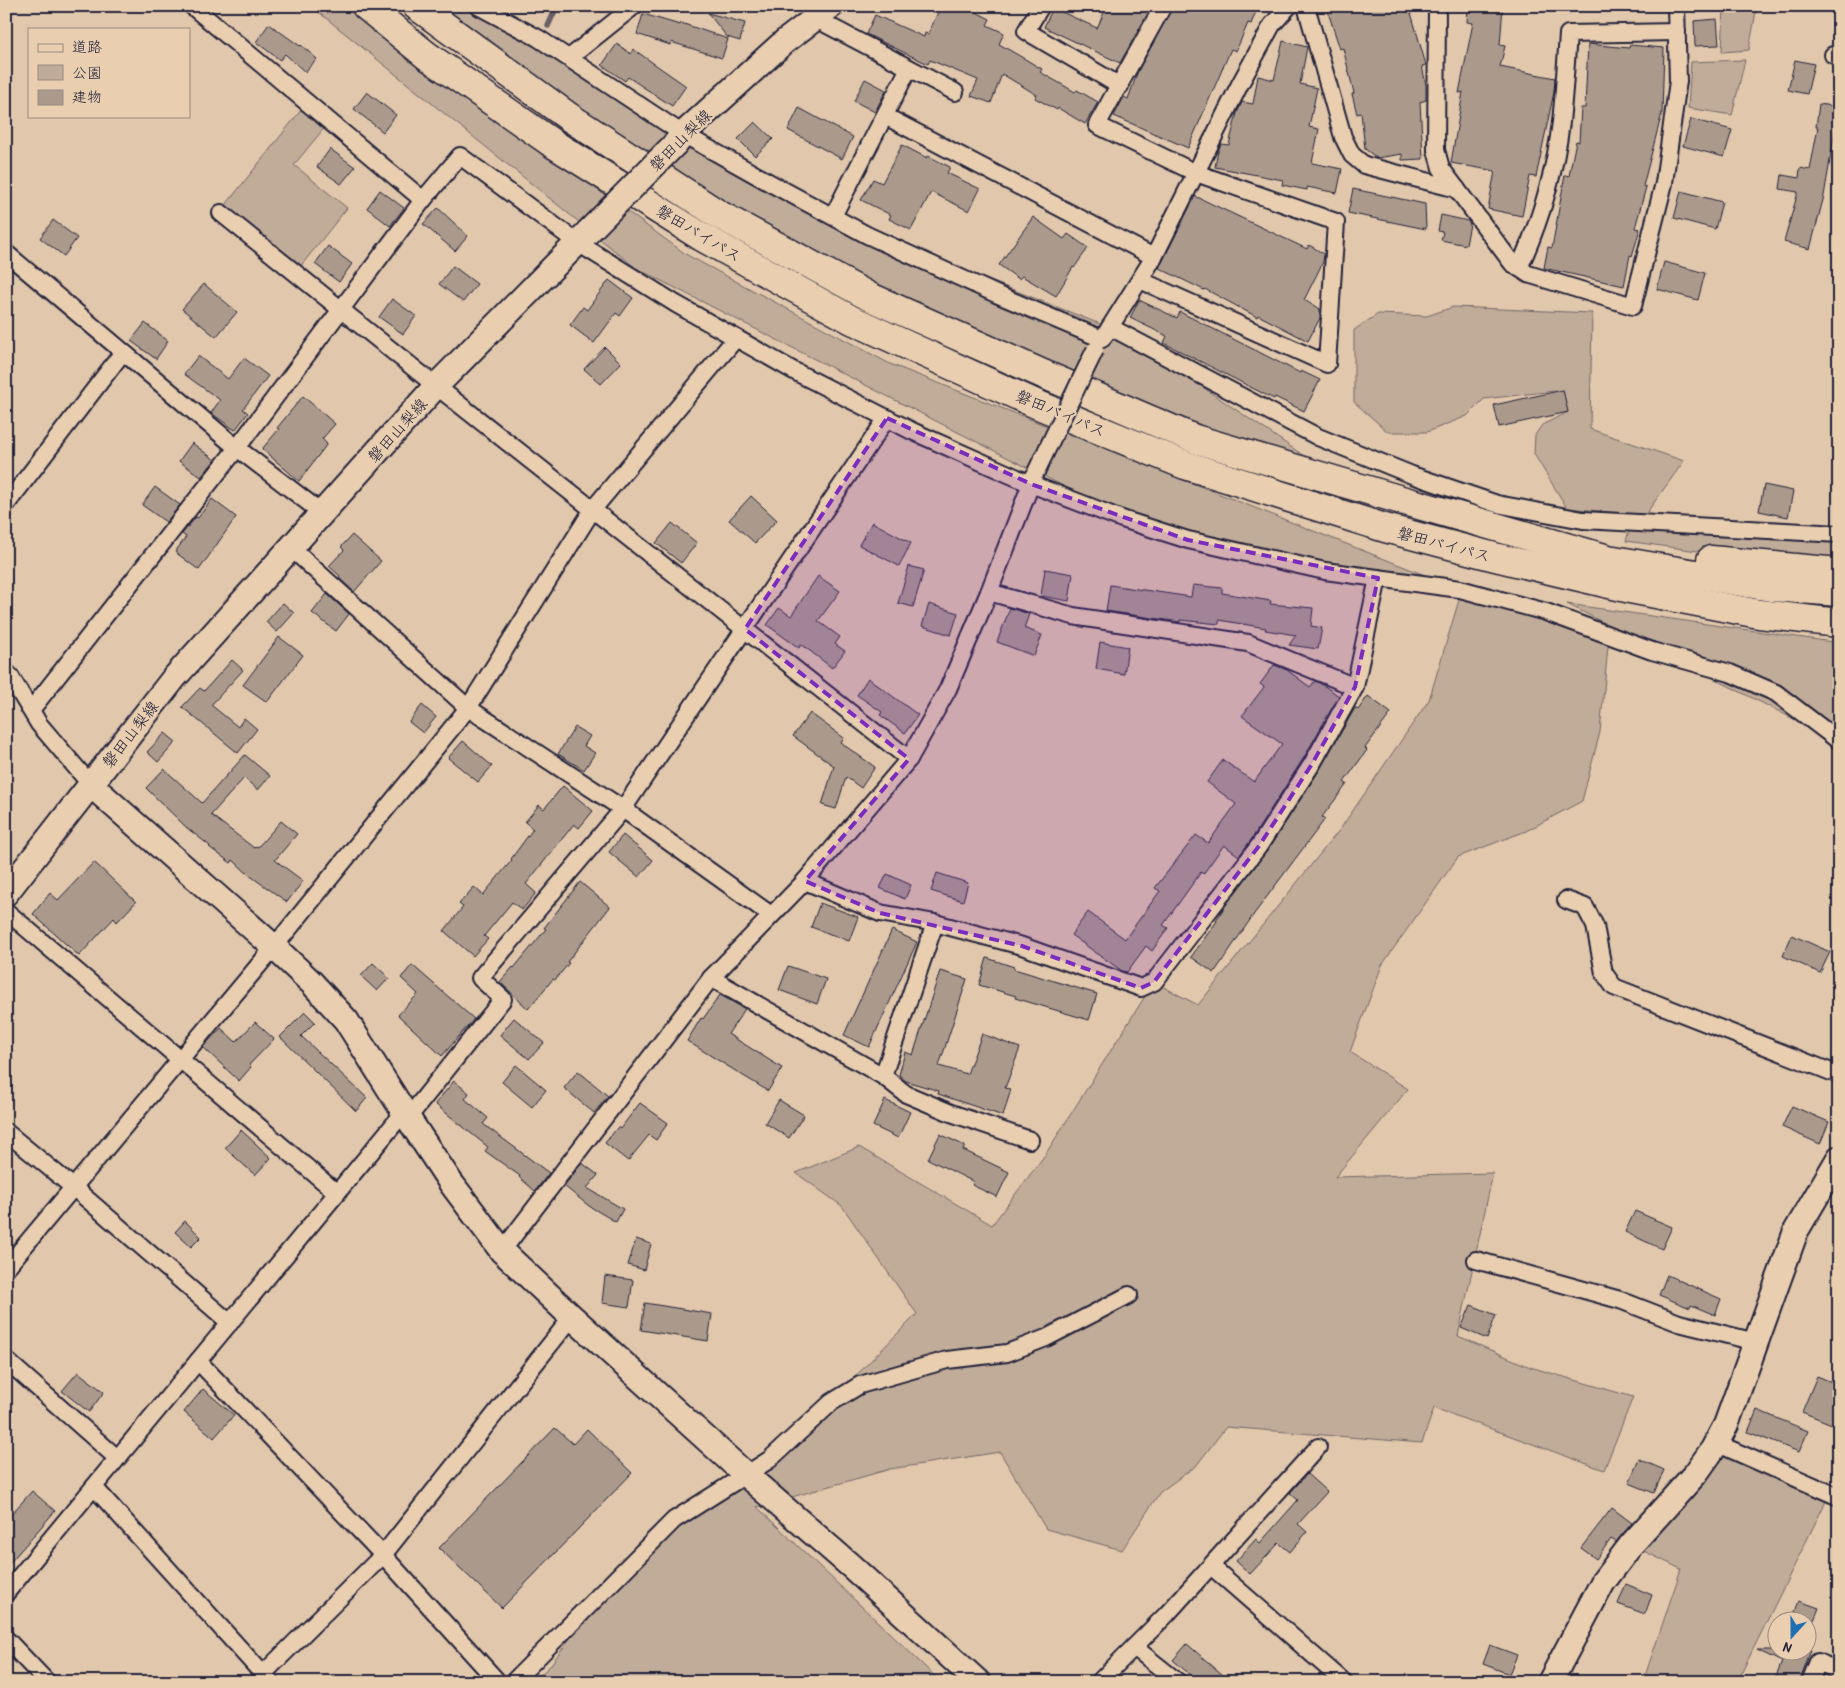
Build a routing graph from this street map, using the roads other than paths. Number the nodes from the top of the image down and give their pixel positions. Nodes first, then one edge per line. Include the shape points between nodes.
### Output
1 (192, 6) edge
2 (366, 6) edge
3 (417, 6) edge
4 (478, 6) edge
5 (634, 6) edge
6 (1041, 6) edge
7 (1164, 6) edge
8 (1289, 6) edge
9 (1306, 6) edge
10 (1437, 6) edge
11 (1676, 6) edge
12 (823, 12) edge
13 (1677, 32) junction
14 (569, 58) junction
15 (909, 68) junction
16 (1120, 86) junction
17 (955, 92) dead end
18 (884, 116) junction
19 (679, 139) junction
20 (1196, 173) junction
21 (1457, 189) junction
22 (423, 200) junction
23 (222, 213) dead end
24 (833, 216) junction
25 (583, 237) junction
26 (6, 253) edge
27 (1154, 257) junction
28 (1519, 268) junction
29 (1140, 280) junction
30 (340, 310) junction
31 (736, 338) junction
32 (1103, 339) junction
33 (123, 352) junction
34 (436, 386) junction
35 (887, 418) junction
36 (236, 448) junction
37 (1033, 478) junction
38 (1398, 499) junction
39 (6, 506) edge
40 (593, 510) junction
41 (322, 513) junction
42 (1385, 528) junction
43 (1839, 534) edge
44 (291, 548) junction
45 (1839, 572) edge
46 (1378, 578) junction
47 (989, 592) junction
48 (1839, 592) edge
49 (1839, 623) edge
50 (744, 629) junction
51 (1839, 641) edge
52 (6, 672) edge
53 (1355, 687) junction
54 (468, 708) junction
55 (31, 710) junction
56 (1839, 741) edge
57 (909, 759) junction
58 (91, 785) junction
59 (622, 809) junction
60 (805, 881) junction
61 (6, 893) edge
62 (1566, 900) dead end
63 (6, 911) edge
64 (771, 915) junction
65 (935, 924) junction
66 (274, 947) junction
67 (711, 978) junction
68 (180, 1059) junction
69 (1839, 1075) edge
70 (883, 1076) junction
71 (406, 1115) junction
72 (6, 1132) edge
73 (1030, 1140) dead end
74 (1839, 1158) edge
75 (73, 1187) junction
76 (337, 1193) junction
77 (502, 1251) junction
78 (1476, 1260) dead end
79 (6, 1268) edge
80 (1129, 1295) dead end
81 (572, 1317) junction
82 (230, 1322) junction
83 (1756, 1342) junction
84 (6, 1360) edge
85 (198, 1361) junction
86 (1716, 1443) junction
87 (1318, 1447) dead end
88 (117, 1458) junction
89 (746, 1474) junction
90 (94, 1486) junction
91 (1839, 1497) edge
92 (383, 1555) junction
93 (1211, 1566) junction
94 (7, 1589) edge
95 (6, 1639) edge
96 (1134, 1647) junction
97 (1839, 1671) edge
98 (267, 1678) edge
99 (47, 1682) edge
100 (498, 1682) edge
101 (513, 1682) edge
102 (978, 1682) edge
103 (1100, 1682) edge
104 (1178, 1682) edge
105 (1344, 1682) edge
106 (1550, 1682) edge
107 (1810, 1682) edge

1 - 22 street
2 - 42 highway, 磐田バイパス via 426,55 552,143 702,237 852,320 1036,404 1185,465
3 - 38 highway, 磐田バイパス via 570,117 703,204 870,296 1195,439
4 - 14 street
5 - 14 street
6 - 16 street via 1026,31
7 - 16 street
8 - 20 street via 1272,25
9 - 21 street via 1343,137 1352,155 1364,165
10 - 21 street via 1436,150 1441,168
11 - 13 street
12 - 15 street
12 - 19 street, 磐田山梨線 via 784,42
13 - 28 street via 1568,34 1561,123 1547,193
13 - 28 street via 1678,81 1664,183 1633,306 1528,274
14 - 19 street
15 - 17 street
15 - 18 street
16 - 20 street via 1097,125
18 - 24 street
18 - 27 street
19 - 24 street
19 - 25 street, 磐田山梨線, bridge
20 - 27 street
20 - 29 street via 1336,222 1327,364
21 - 28 street
22 - 25 street via 460,156
22 - 30 street
23 - 30 street
24 - 32 street via 996,294
25 - 31 street via 676,304
25 - 34 street, 磐田山梨線
26 - 33 street
27 - 29 street
29 - 32 street
30 - 34 street
30 - 36 street
31 - 35 street
31 - 40 street
32 - 37 street, bridge
32 - 43 street via 1318,437 1412,475 1497,504 1583,520
33 - 36 street
33 - 39 street
34 - 40 street
34 - 41 street, 磐田山梨線
35 - 37 street via 912,431
35 - 50 street
36 - 41 street
36 - 55 street
37 - 46 street via 1122,519 1188,540 1325,571
37 - 47 street
38 - 45 highway via 1628,549
38 - 48 highway, 磐田バイパス via 1608,559 1771,587
40 - 50 street
40 - 54 street
41 - 44 street, 磐田山梨線
42 - 49 highway, 磐田バイパス via 1630,589 1759,614
42 - 51 highway via 1511,580 1666,613
44 - 54 street
44 - 58 street, 磐田山梨線 via 174,678
46 - 53 street
46 - 56 street via 1460,589 1546,612 1652,651 1730,673 1776,693
47 - 53 street via 1073,616 1248,643
47 - 57 street via 948,689
50 - 57 street
50 - 59 street
52 - 55 street
53 - 65 street via 1312,764 1259,846 1154,982 1141,988 1022,946
54 - 59 street
54 - 66 street
55 - 58 street via 38,724
57 - 60 street
58 - 61 street, 磐田山梨線
58 - 66 street
59 - 64 street
59 - 71 street via 480,978 503,999
60 - 64 street
60 - 65 street via 880,913
62 - 69 street via 1585,907 1595,926 1604,973 1614,987
63 - 68 street
64 - 67 street
65 - 70 street
66 - 68 street
66 - 71 street via 346,1020
67 - 70 street
67 - 77 street
68 - 75 street
68 - 76 street
70 - 73 street via 906,1094
71 - 76 street
71 - 77 street
72 - 75 street
74 - 83 street via 1796,1231
75 - 79 street
75 - 82 street
76 - 82 street
77 - 81 street
78 - 83 street via 1620,1300 1679,1323
80 - 89 street via 1046,1338 1007,1353 947,1360 860,1385 832,1402 769,1460
81 - 89 street
81 - 92 street
82 - 85 street
83 - 86 street via 1726,1425
84 - 88 street
85 - 88 street
85 - 92 street
86 - 91 street
86 - 106 street via 1696,1473 1630,1545 1604,1582
87 - 93 street
88 - 90 street
89 - 101 street via 674,1520
89 - 102 street
90 - 94 street
90 - 98 street
92 - 98 street
92 - 100 street
93 - 96 street
93 - 105 street
95 - 99 street
96 - 103 street
96 - 104 street
97 - 107 street via 1818,1662

